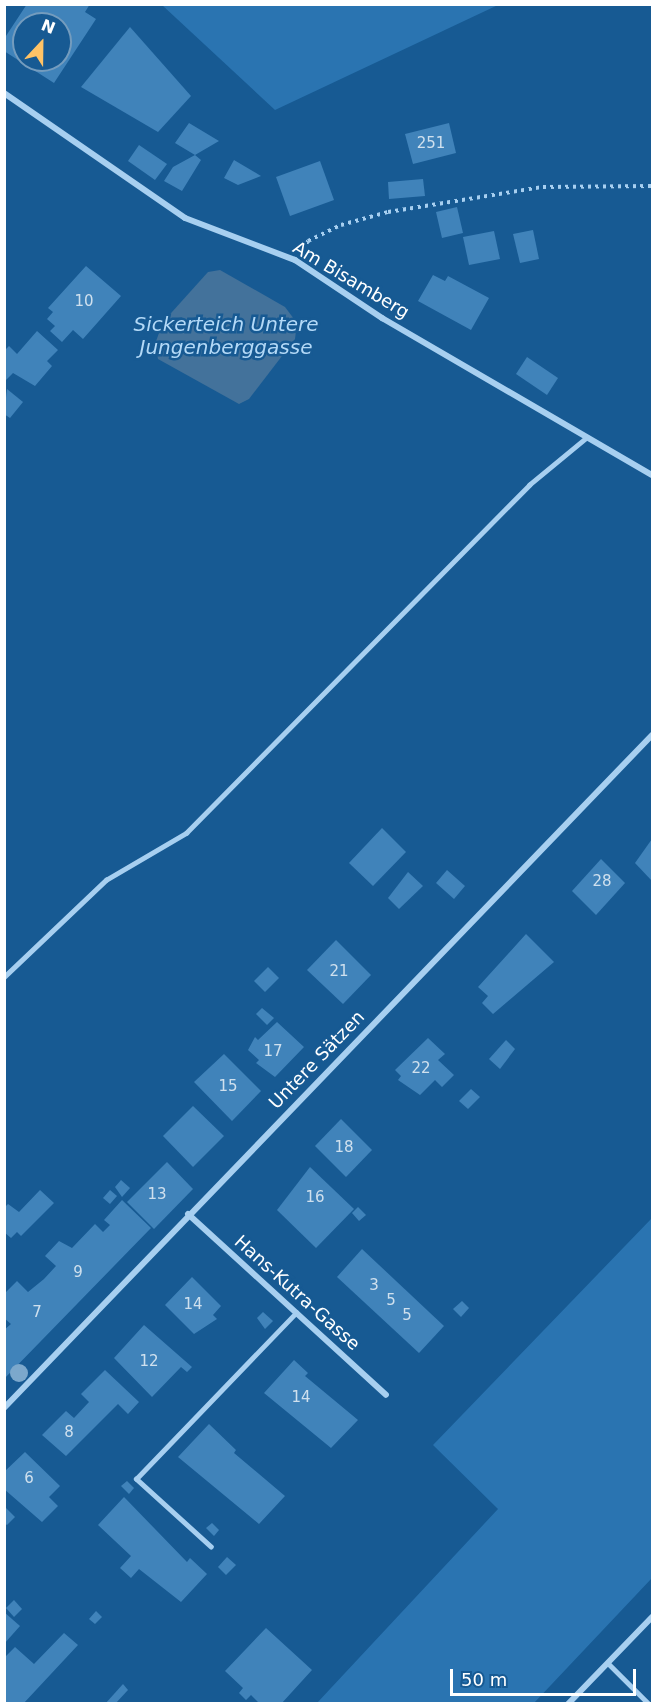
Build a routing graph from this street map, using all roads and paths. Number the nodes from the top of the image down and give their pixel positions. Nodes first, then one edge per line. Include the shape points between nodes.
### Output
1 (4, 93) edge
2 (652, 186) edge
3 (295, 260) junction
4 (589, 435) junction
5 (652, 475) edge
6 (652, 735) edge
7 (4, 977) edge
8 (188, 1214) junction
9 (296, 1313) junction
10 (386, 1395) dead end
11 (4, 1408) edge
12 (211, 1547) dead end
13 (652, 1617) edge
14 (608, 1663) junction
15 (568, 1704) edge
16 (649, 1704) edge

1 - 3 street, Am Bisamberg via 185,218
2 - 3 path via 543,187 388,212 308,241
3 - 4 street, Am Bisamberg via 382,318
4 - 5 street, Am Bisamberg
4 - 7 lane via 529,485 186,833 106,880
6 - 8 street, Untere Sätzen
8 - 9 street, Hans-Kutra-Gasse
8 - 11 street, Untere Sätzen
9 - 10 street, Hans-Kutra-Gasse
9 - 12 lane via 136,1479
13 - 14 street
14 - 15 street
14 - 16 lane

